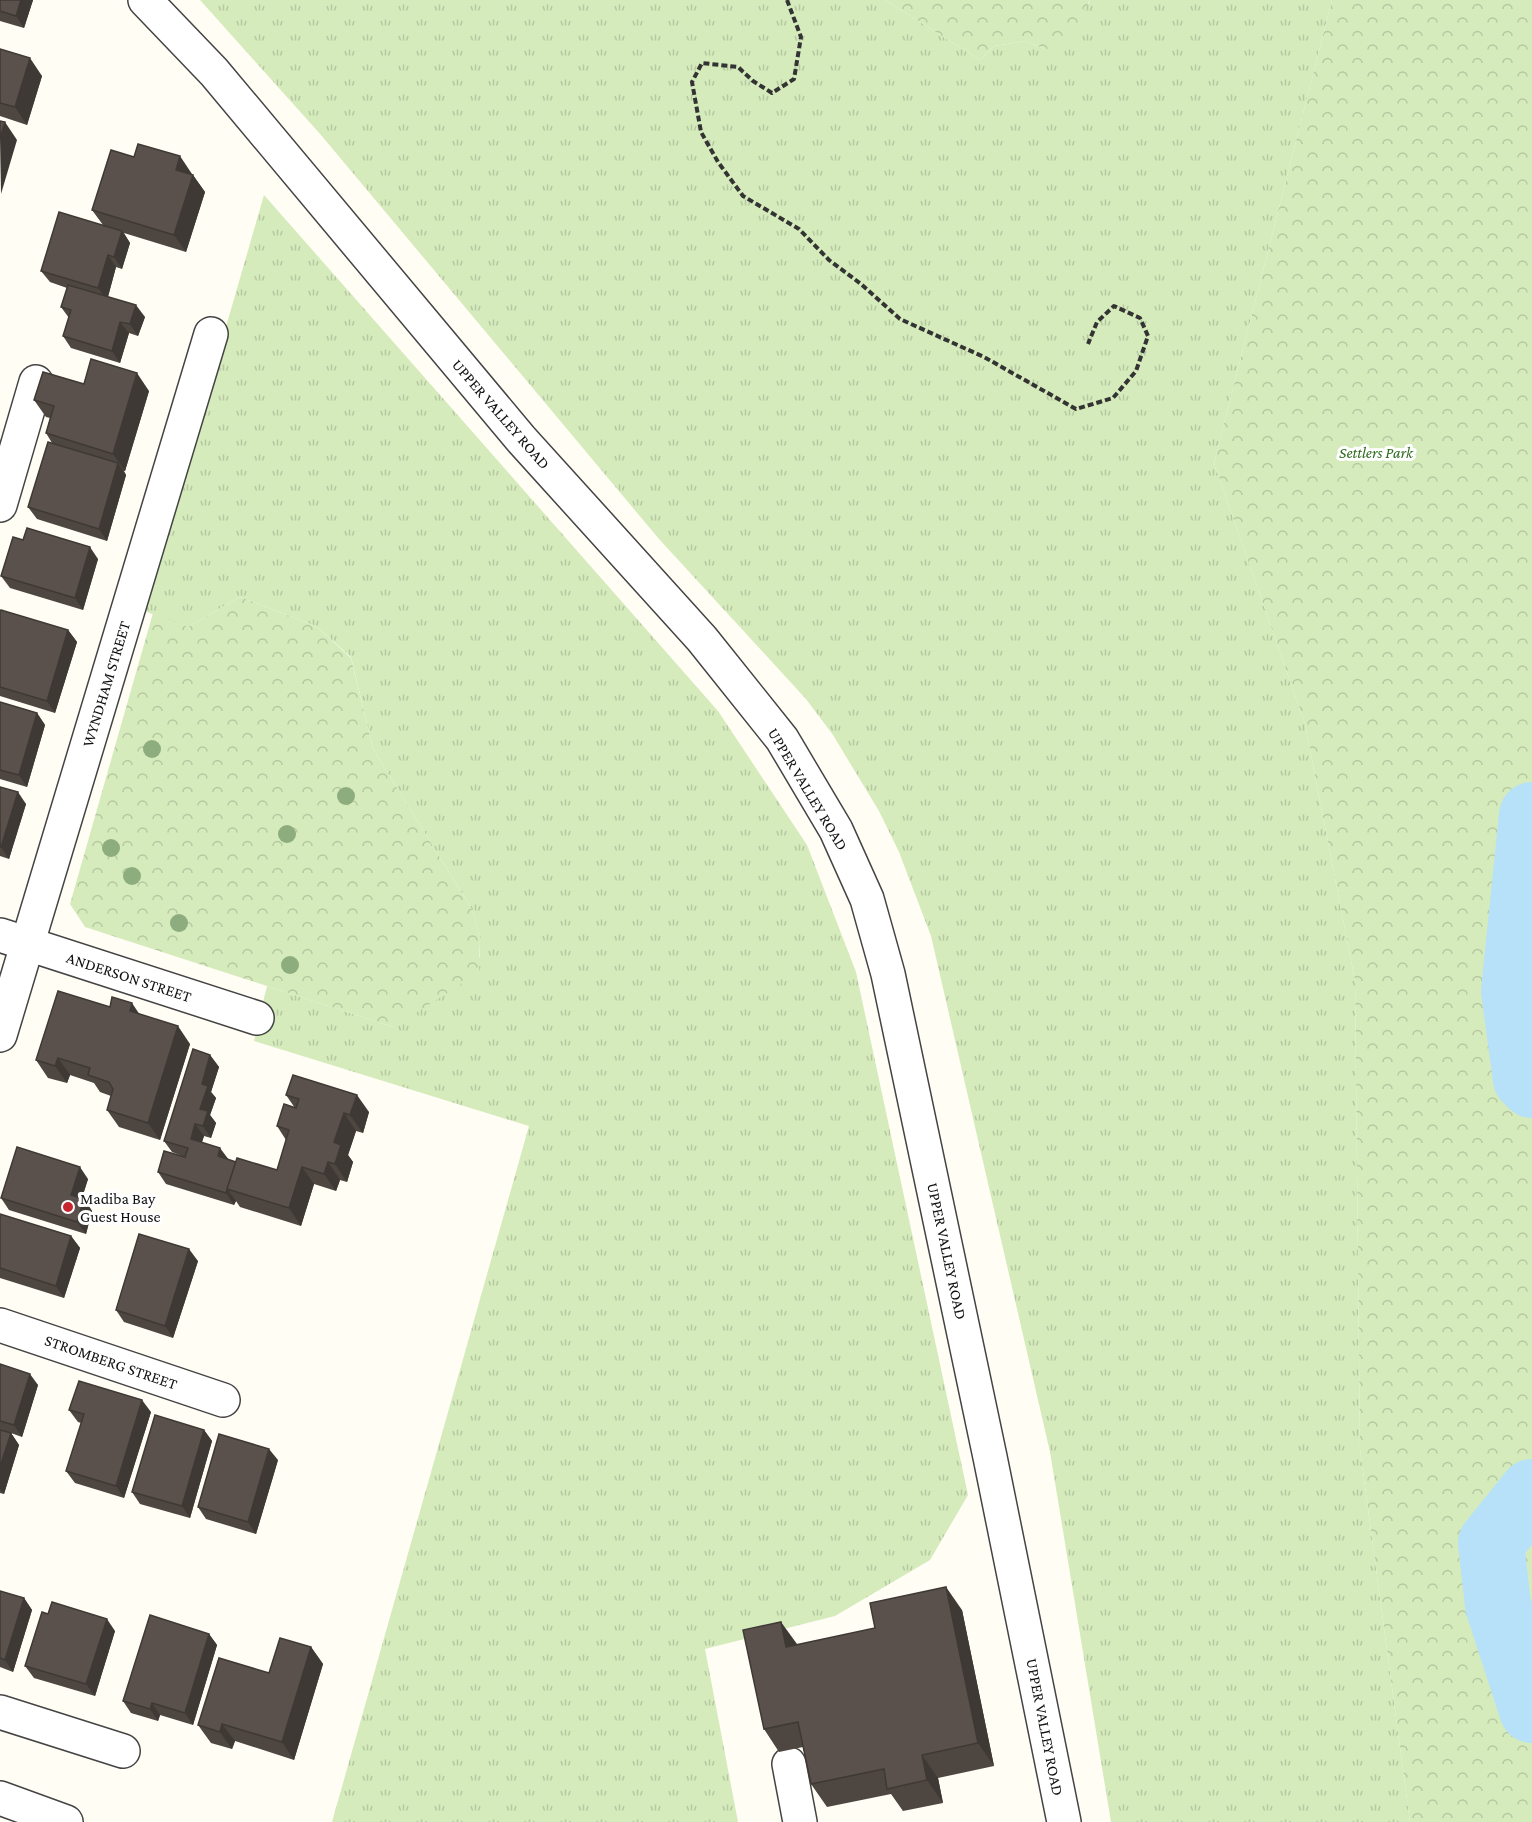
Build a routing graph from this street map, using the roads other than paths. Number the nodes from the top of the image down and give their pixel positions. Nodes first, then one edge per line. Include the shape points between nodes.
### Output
1 (145, 0) edge
2 (211, 334) dead end
3 (36, 382) dead end
4 (0, 505) edge
5 (14, 940) edge
6 (257, 1018) dead end
7 (0, 1035) edge
8 (0, 1325) edge
9 (223, 1400) dead end
10 (0, 1712) edge
11 (123, 1751) dead end
12 (789, 1764) dead end
13 (0, 1798) edge
14 (66, 1822) edge
15 (800, 1822) edge
16 (1064, 1822) edge

1 - 16 street, UPPER VALLEY ROAD via 214,72 521,439 702,639 782,739 836,830 867,899 888,974
2 - 5 street, WYNDHAM STREET
3 - 4 street
5 - 6 street, ANDERSON STREET
5 - 7 street, WYNDHAM STREET
8 - 9 street, STROMBERG STREET
10 - 11 street
12 - 15 street
13 - 14 street

